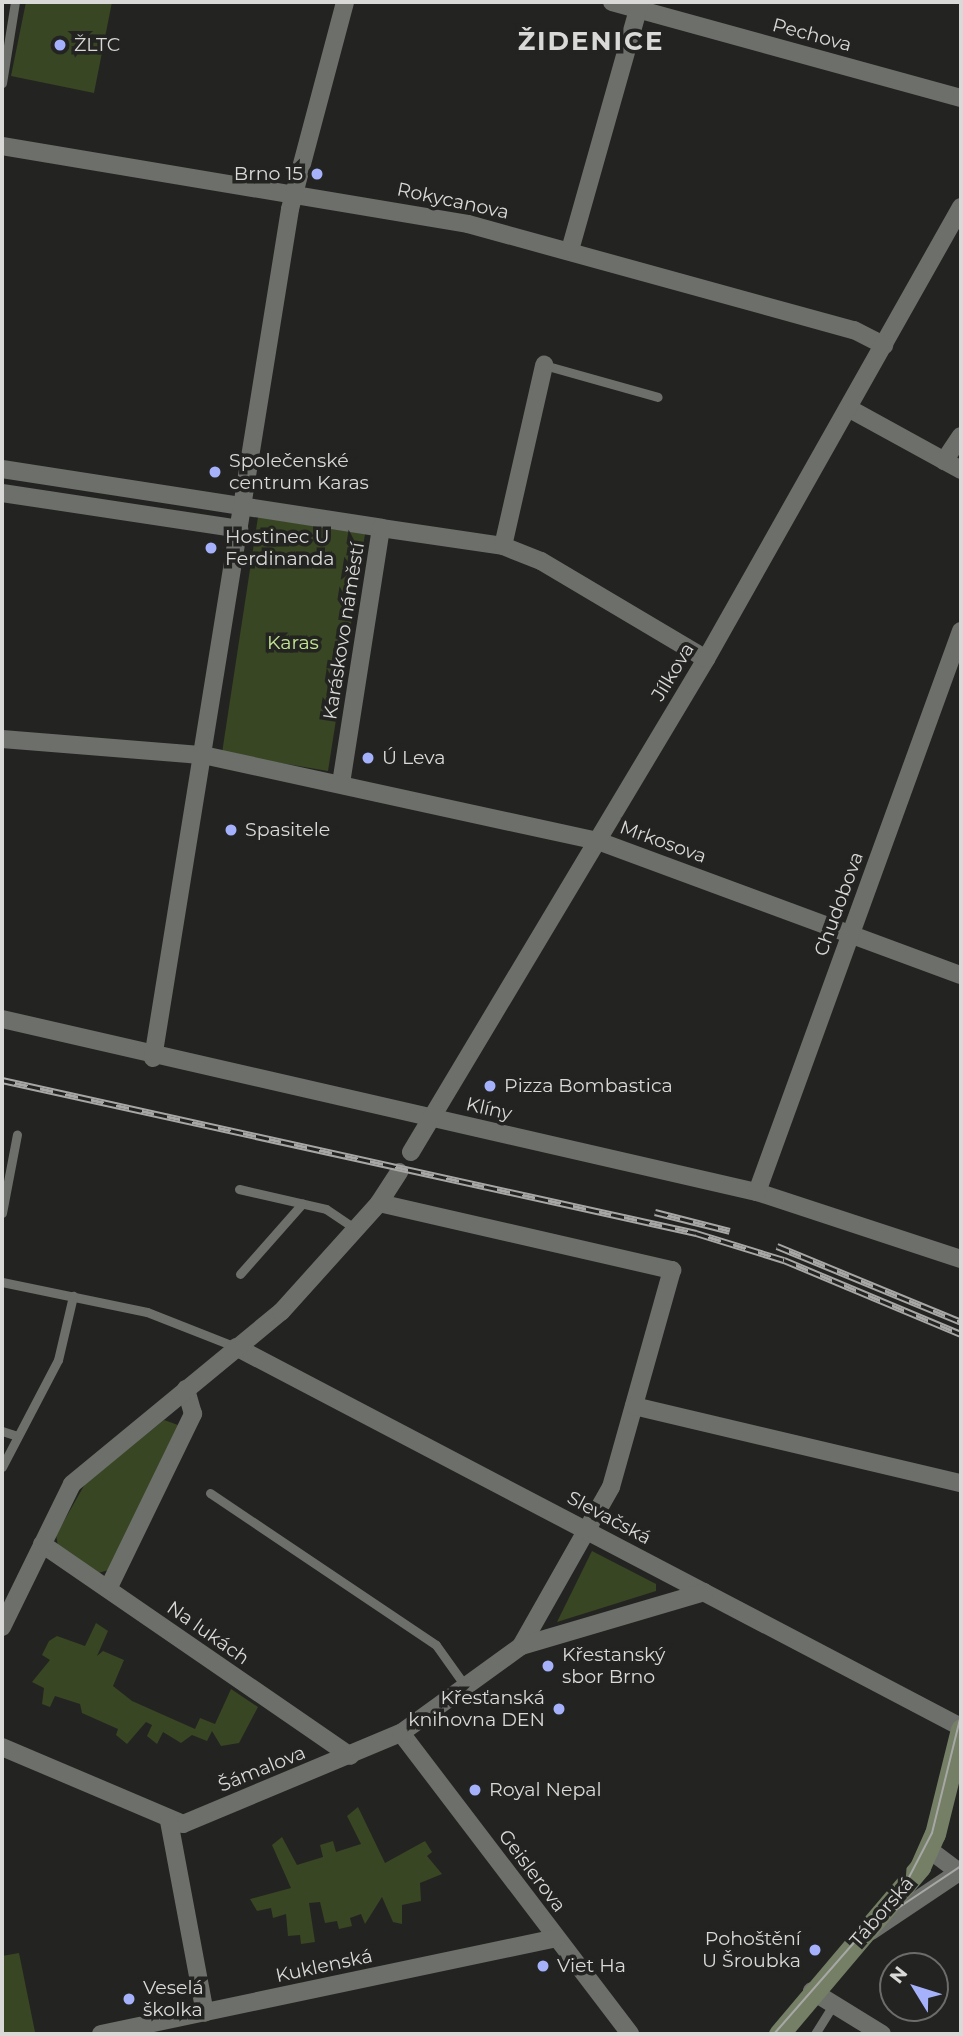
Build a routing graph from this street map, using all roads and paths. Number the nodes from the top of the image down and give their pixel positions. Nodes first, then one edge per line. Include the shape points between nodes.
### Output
1 (15, 2) edge
2 (345, 2) edge
3 (612, 2) edge
4 (639, 5) edge
5 (2, 83) edge
6 (961, 99) edge
7 (2, 146) edge
8 (294, 191) junction
9 (961, 207) edge
10 (570, 250) junction
11 (884, 345) junction
12 (544, 365) joint
13 (658, 397) dead end
14 (849, 409) junction
15 (961, 436) edge
16 (944, 461) junction
17 (2, 469) edge
18 (961, 470) edge
19 (2, 493) edge
20 (243, 506) junction
21 (381, 528) junction
22 (239, 529) junction
23 (503, 546) junction
24 (961, 631) edge
25 (706, 659) junction
26 (2, 739) edge
27 (203, 755) junction
28 (341, 783) junction
29 (598, 841) junction
30 (852, 933) junction
31 (960, 975) edge
32 (2, 1019) edge
33 (153, 1058) junction
34 (431, 1118) junction
35 (17, 1134) dead end
36 (411, 1152) dead end
37 (399, 1172) dead end
38 (239, 1189) dead end
39 (757, 1192) junction
40 (302, 1203) junction
41 (379, 1203) junction
42 (2, 1213) edge
43 (356, 1229) junction
44 (961, 1258) edge
45 (240, 1274) dead end
46 (2, 1282) edge
47 (72, 1296) junction
48 (236, 1347) junction
49 (186, 1389) junction
50 (634, 1406) junction
51 (2, 1431) edge
52 (15, 1436) junction
53 (2, 1467) edge
54 (961, 1483) edge
55 (211, 1493) dead end
56 (588, 1530) junction
57 (42, 1544) junction
58 (108, 1588) junction
59 (705, 1592) junction
60 (2, 1627) edge
61 (522, 1646) junction
62 (466, 1686) junction
63 (961, 1728) edge
64 (401, 1733) junction
65 (2, 1746) edge
66 (351, 1756) junction
67 (169, 1821) junction
68 (929, 1849) junction
69 (961, 1872) edge
70 (862, 1936) junction
71 (556, 1938) junction
72 (812, 1991) junction
73 (834, 2004) junction
74 (205, 2013) junction
75 (102, 2034) edge
76 (629, 2034) edge
77 (779, 2034) edge
78 (815, 2034) edge
79 (882, 2034) edge

1 - 5 lane
2 - 8 street
3 - 4 street, Pechova
4 - 6 street, Pechova
4 - 10 street
7 - 8 street, Rokycanova
8 - 10 street, Rokycanova
8 - 20 street
9 - 11 street, Jílkova
10 - 11 street, Rokycanova via 854,330
11 - 14 street, Jílkova
12 - 13 lane
12 - 23 street
14 - 16 street
14 - 25 street, Jílkova
15 - 16 street
16 - 18 street
17 - 20 street, Karáskovo náměstí
19 - 22 street
20 - 21 street, Karáskovo náměstí
20 - 22 street
21 - 23 street
21 - 28 street, Karáskovo náměstí
22 - 27 street
23 - 25 street via 541,561
24 - 30 street, Chudobova
25 - 29 street, Jílkova
26 - 27 street
27 - 28 street
27 - 33 street
28 - 29 street, Mrkosova
29 - 30 street, Mrkosova
29 - 34 street, Jílkova
30 - 31 street, Mrkosova
30 - 39 street, Chudobova
32 - 33 street, Klíny
33 - 34 street, Klíny
34 - 36 street, Jílkova
34 - 39 street, Klíny
35 - 42 lane
37 - 41 street
38 - 40 lane
39 - 44 street, Klíny
40 - 43 lane via 326,1209
40 - 45 lane
41 - 43 street
41 - 50 street, Šámalova via 672,1270
43 - 48 street via 281,1311
46 - 47 lane
47 - 48 lane via 147,1312
47 - 52 lane via 58,1360
48 - 49 street
48 - 56 street, Slevačská
49 - 57 street via 72,1484
49 - 58 street via 193,1414
50 - 54 street
50 - 56 street, Šámalova via 611,1487
51 - 52 lane
52 - 53 lane
55 - 62 lane via 436,1645
56 - 59 street, Slevačská
56 - 61 street, Šámalova
57 - 58 street, Na lukách
57 - 60 street
58 - 66 street, Na lukách
59 - 61 street, Šámalova
59 - 63 street, Slevačská
61 - 62 street, Šámalova
62 - 64 street, Šámalova
63 - 68 street, Táborská
64 - 66 street, Šámalova
64 - 71 street, Geislerova
65 - 67 street
66 - 67 street, Šámalova via 183,1824
67 - 74 street
68 - 69 street
68 - 70 street, Táborská via 909,1885
69 - 70 street
70 - 72 street, Táborská
71 - 74 street, Kuklenská
71 - 76 street, Geislerova
72 - 73 street
72 - 77 street, Táborská
73 - 78 lane
73 - 79 street
74 - 75 street, Kuklenská

